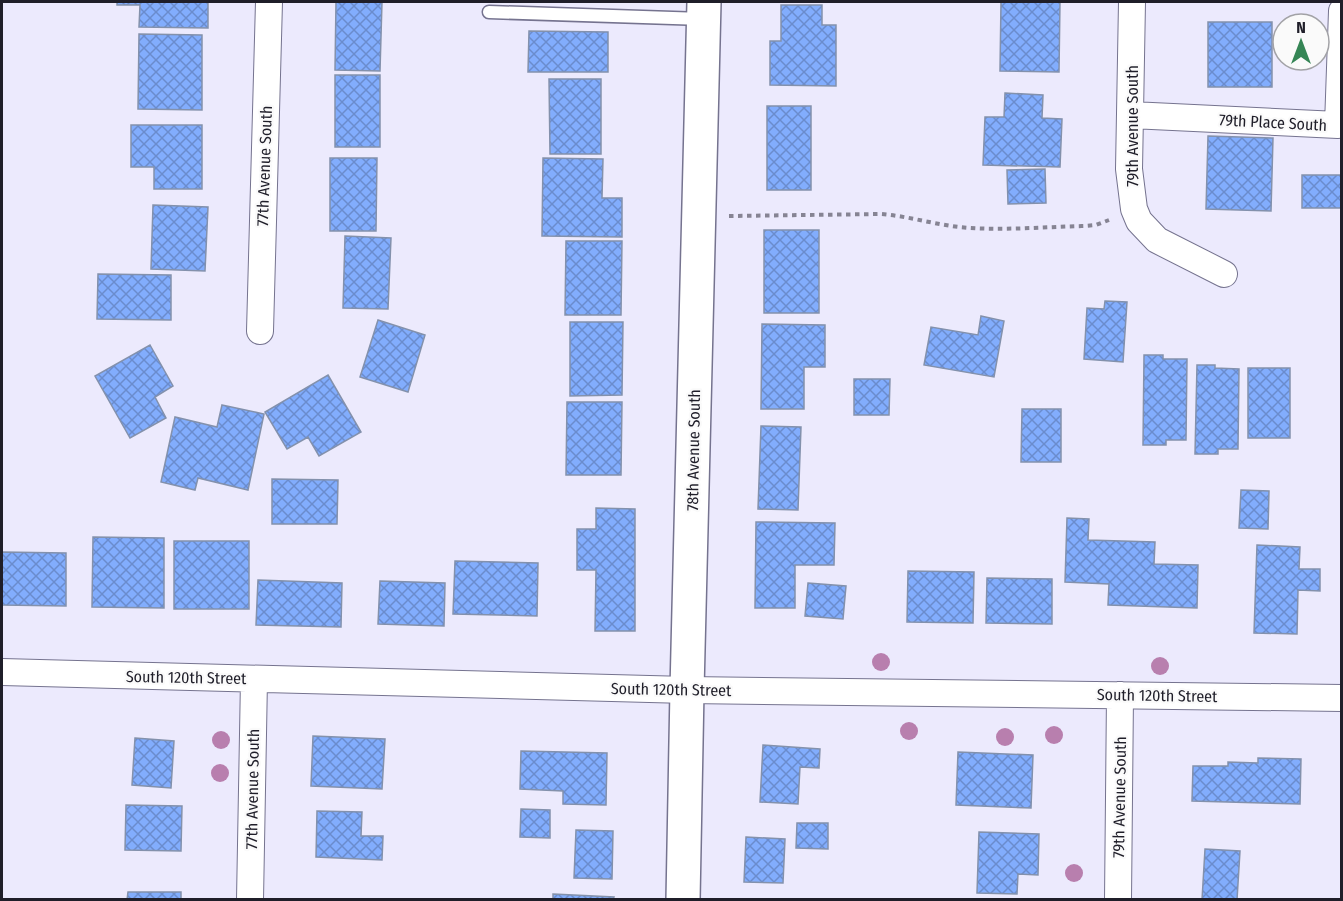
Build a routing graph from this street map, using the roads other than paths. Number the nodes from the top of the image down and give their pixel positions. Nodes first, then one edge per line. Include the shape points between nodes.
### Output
1 (269, 2) edge
2 (1132, 2) edge
3 (703, 10) edge
4 (1341, 11) edge
5 (489, 12) dead end
6 (1340, 78) edge
7 (1131, 115) junction
8 (1224, 274) dead end
9 (260, 331) dead end
10 (2, 672) edge
11 (254, 679) junction
12 (687, 690) junction
13 (1120, 694) junction
14 (1341, 698) edge
15 (250, 900) edge
16 (683, 900) edge
17 (1118, 900) edge

1 - 9 street, 77th Avenue South
2 - 7 street, 79th Avenue South
3 - 5 lane
3 - 12 street, 78th Avenue South
4 - 6 street, 79th Place South
6 - 7 street, 79th Place South via 1338,125
7 - 8 street, 79th Avenue South via 1129,169 1139,221 1157,240
10 - 11 street, South 120th Street
11 - 12 street, South 120th Street
11 - 15 street, 77th Avenue South
12 - 13 street, South 120th Street
12 - 16 street, 78th Avenue South
13 - 14 street, South 120th Street
13 - 17 street, 79th Avenue South

